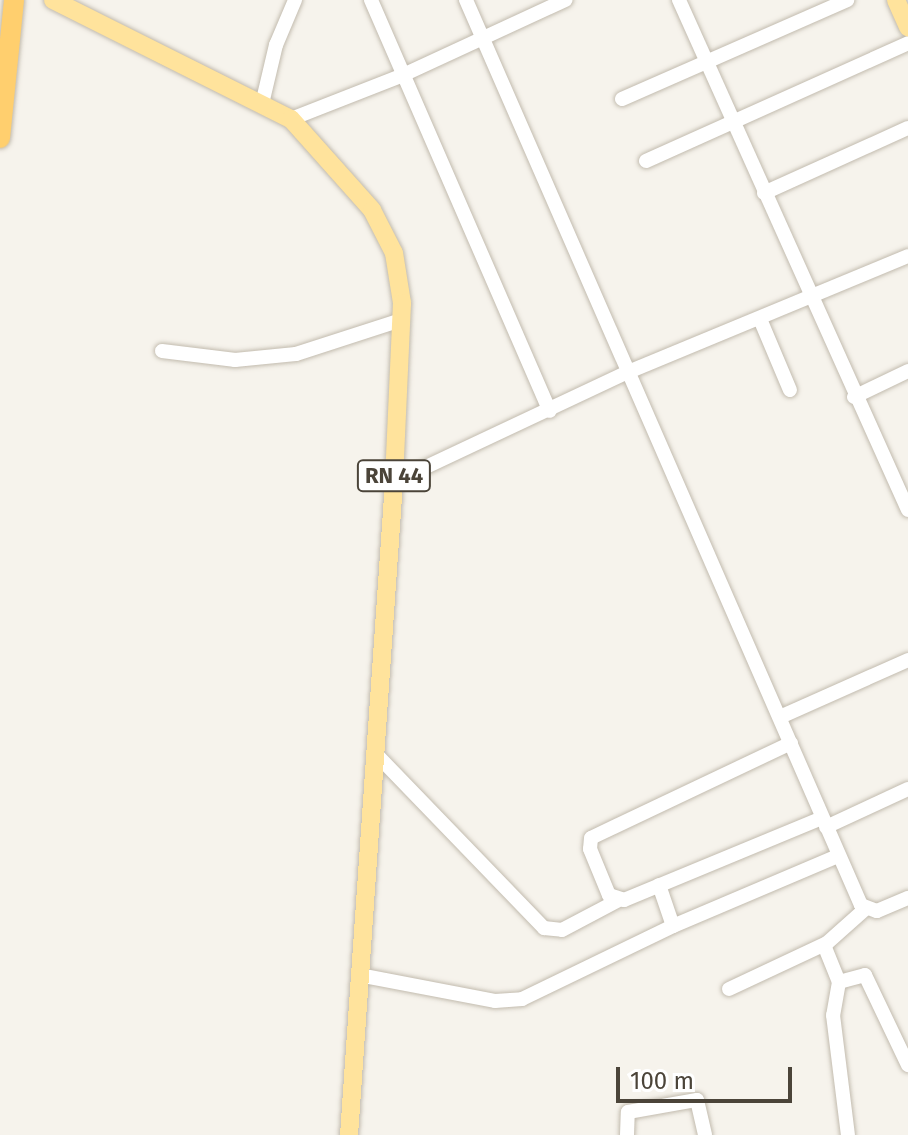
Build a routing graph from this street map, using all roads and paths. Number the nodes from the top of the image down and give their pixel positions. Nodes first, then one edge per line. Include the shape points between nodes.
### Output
1 (14, 0) edge
2 (53, 0) edge
3 (295, 0) edge
4 (371, 0) edge
5 (466, 0) edge
6 (565, 0) edge
7 (679, 0) edge
8 (847, 0) edge
9 (896, 0) edge
10 (908, 27) edge
11 (483, 38) junction
12 (908, 43) edge
13 (706, 62) junction
14 (403, 75) junction
15 (622, 99) dead end
16 (262, 104) junction
17 (291, 119) junction
18 (732, 121) junction
19 (908, 128) edge
20 (0, 138) edge
21 (646, 161) dead end
22 (764, 193) junction
23 (908, 256) edge
24 (810, 299) junction
25 (760, 319) junction
26 (401, 320) junction
27 (162, 351) dead end
28 (908, 371) edge
29 (628, 372) junction
30 (790, 390) dead end
31 (854, 397) junction
32 (550, 411) junction
33 (394, 482) junction
34 (908, 510) edge
35 (908, 660) edge
36 (780, 717) junction
37 (791, 743) junction
38 (374, 752) junction
39 (908, 789) edge
40 (824, 822) junction
41 (838, 856) junction
42 (659, 885) junction
43 (908, 898) edge
44 (619, 900) junction
45 (864, 910) junction
46 (673, 926) junction
47 (824, 945) junction
48 (359, 975) junction
49 (839, 982) junction
50 (729, 989) dead end
51 (908, 1065) edge
52 (349, 1135) edge
53 (627, 1135) edge
54 (705, 1135) edge
55 (848, 1135) edge

1 - 20 highway
2 - 16 main road, RN 44
3 - 16 street via 276,45
4 - 14 street
5 - 11 street
6 - 11 street
7 - 13 street
8 - 13 street
9 - 10 main road
11 - 14 street
11 - 29 street
12 - 18 street
13 - 15 street
13 - 18 street
14 - 17 street
14 - 32 street
16 - 17 main road, RN 44
17 - 26 main road, RN 44 via 372,210 394,253
18 - 21 street
18 - 22 street
19 - 22 street
22 - 24 street
23 - 24 street
24 - 25 street
24 - 31 street
25 - 29 street
25 - 30 street
26 - 27 street via 296,354 235,360
26 - 33 main road, RN 44
28 - 31 street
29 - 32 street
29 - 36 street
31 - 34 street
32 - 33 street
33 - 38 main road, RN 44
35 - 36 street
36 - 37 street
37 - 40 street
37 - 44 street via 591,838 590,849 609,895
38 - 44 street via 544,928 562,930
38 - 48 main road, RN 44
39 - 40 street
40 - 41 street
40 - 42 street
41 - 45 street
41 - 46 street
42 - 44 street
42 - 46 street
43 - 45 street via 877,911
45 - 47 street
46 - 48 street via 509,1002
47 - 49 street
47 - 50 street
48 - 52 main road, RN 44
49 - 51 street via 865,975
49 - 55 street via 833,1015
53 - 54 street via 628,1112 697,1100

